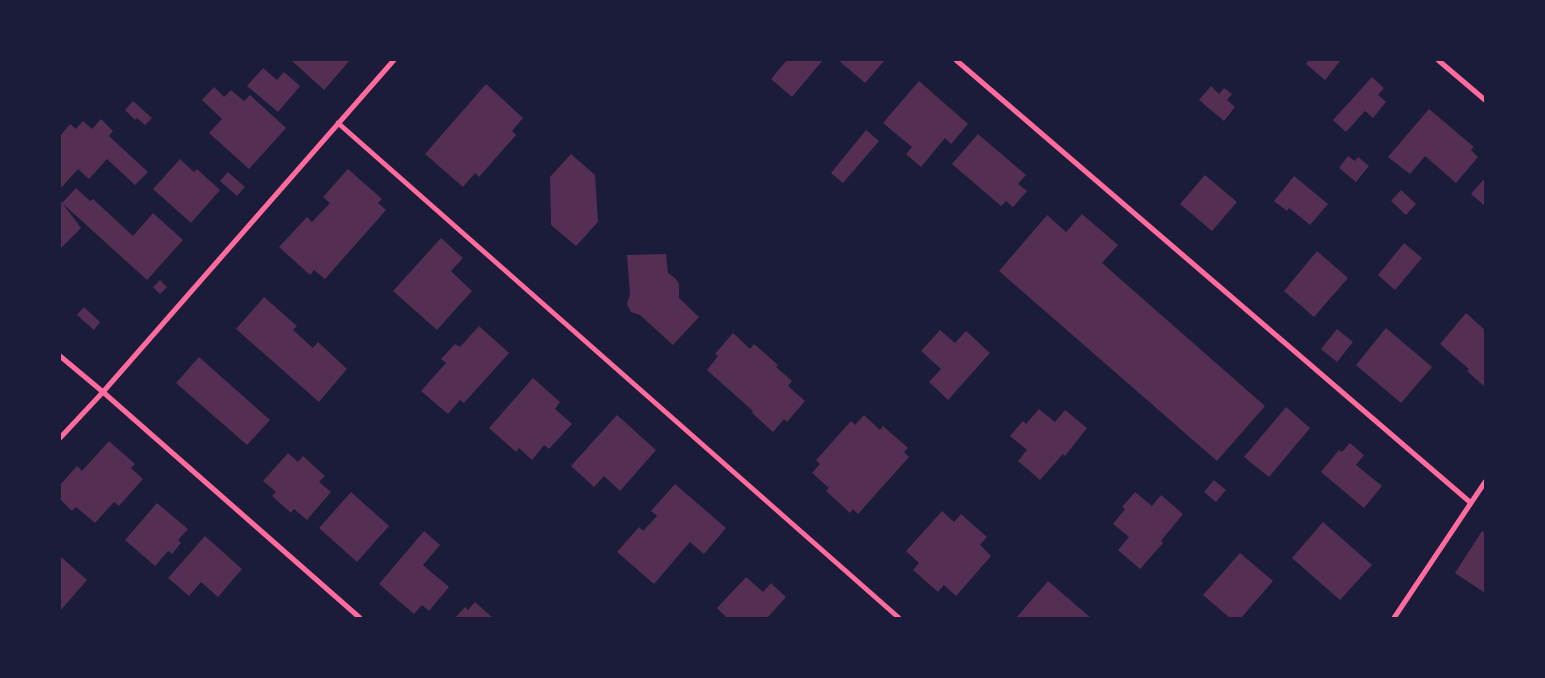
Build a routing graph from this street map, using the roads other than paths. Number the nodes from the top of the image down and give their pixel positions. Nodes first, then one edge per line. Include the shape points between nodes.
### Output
1 (394, 60) edge
2 (956, 60) edge
3 (1438, 60) edge
4 (1485, 100) edge
5 (338, 123) junction
6 (60, 356) edge
7 (103, 392) junction
8 (60, 438) edge
9 (1485, 482) edge
10 (1471, 503) junction
11 (360, 618) edge
12 (899, 618) edge
13 (1394, 618) edge

1 - 5 street
2 - 10 street
3 - 4 street
5 - 7 street
5 - 12 street
6 - 7 street
7 - 8 street
7 - 11 street
9 - 10 street
10 - 13 street

